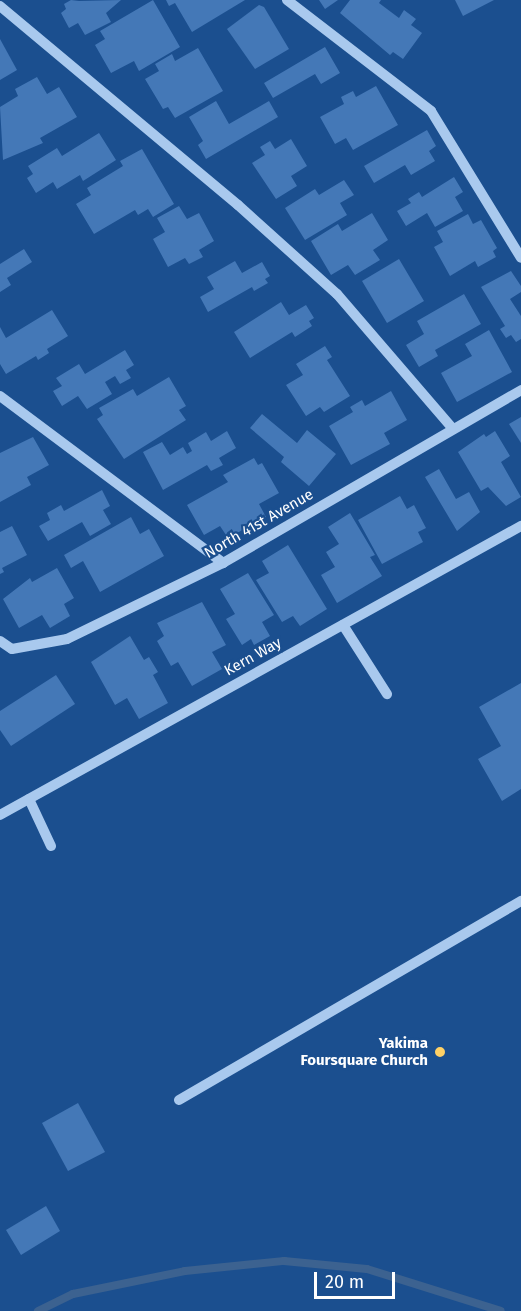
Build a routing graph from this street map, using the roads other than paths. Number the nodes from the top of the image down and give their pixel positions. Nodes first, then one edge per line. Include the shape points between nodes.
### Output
1 (8, 0) edge
2 (287, 0) edge
3 (0, 5) edge
4 (521, 258) edge
5 (521, 390) edge
6 (0, 396) edge
7 (453, 429) junction
8 (521, 526) edge
9 (223, 563) junction
10 (343, 625) junction
11 (0, 641) edge
12 (387, 694) dead end
13 (29, 799) junction
14 (0, 815) edge
15 (51, 846) dead end
16 (521, 901) edge
17 (179, 1100) dead end

1 - 3 street
2 - 4 street via 431,111
3 - 7 street via 238,205 337,294
5 - 7 street, North 41st Avenue
6 - 9 street
7 - 9 street, North 41st Avenue
8 - 10 street, Kern Way
9 - 11 street, North 41st Avenue via 67,639 12,650
10 - 12 street
10 - 13 street, Kern Way
13 - 14 street, Kern Way
13 - 15 street
16 - 17 street

